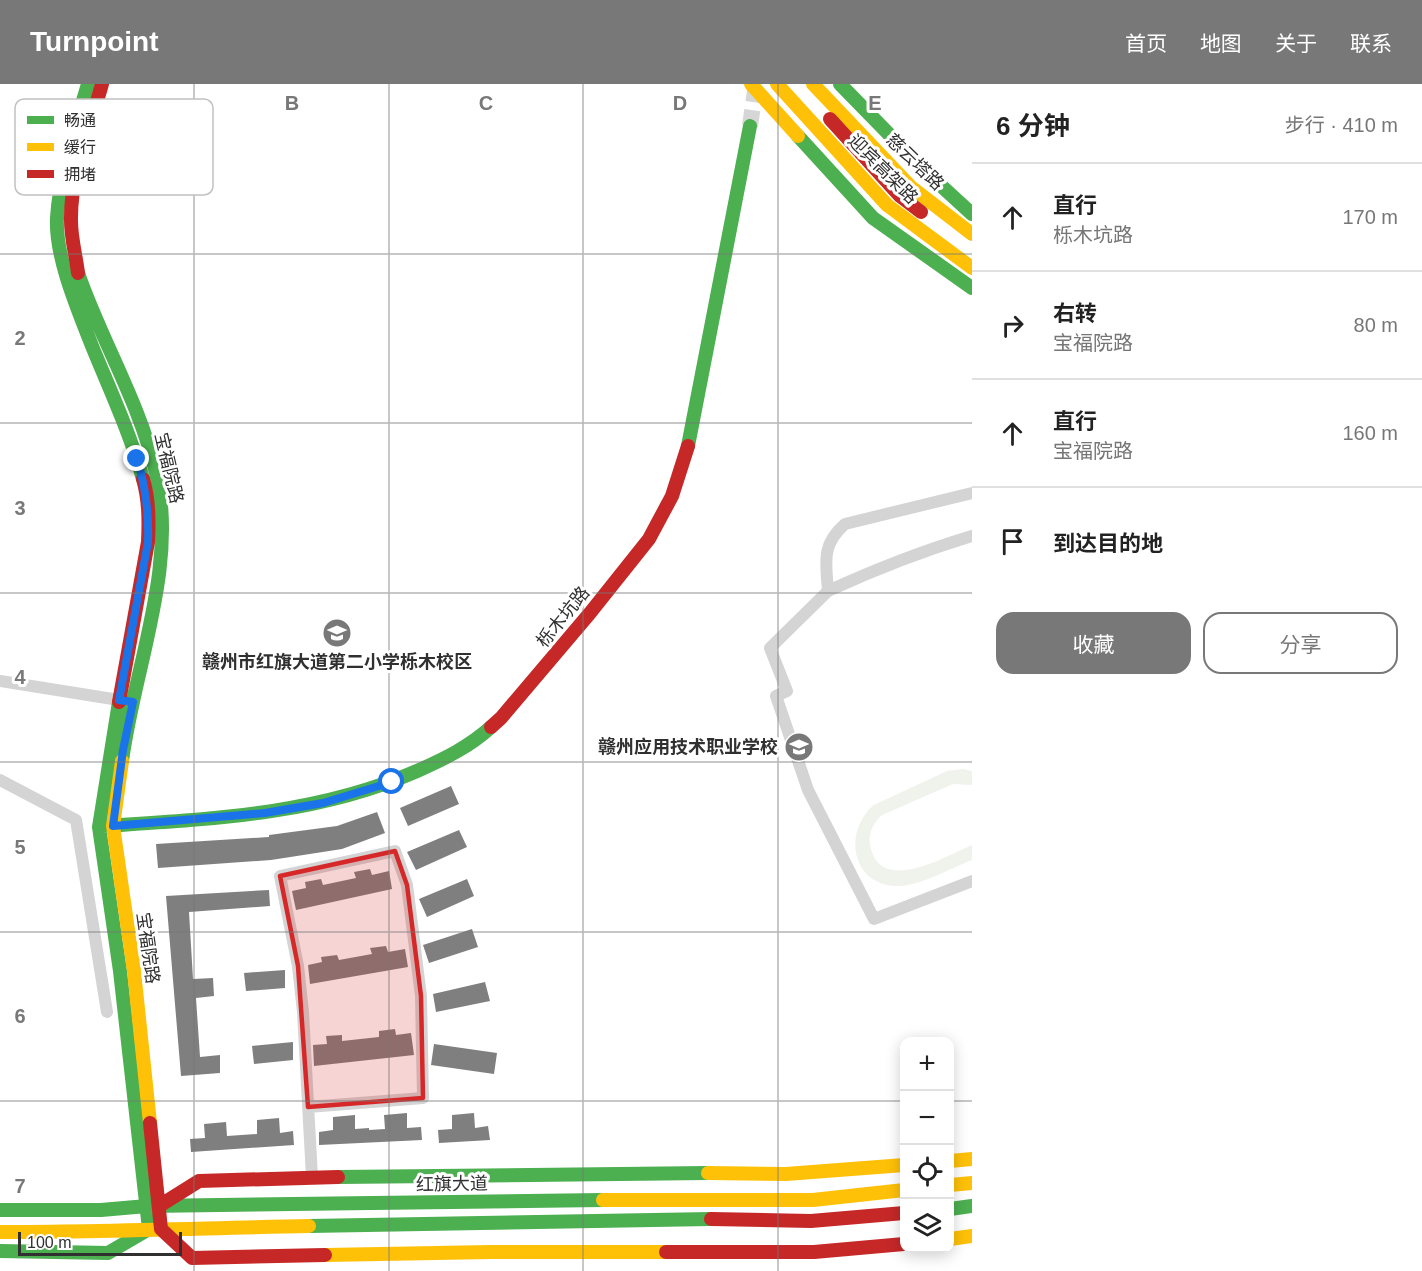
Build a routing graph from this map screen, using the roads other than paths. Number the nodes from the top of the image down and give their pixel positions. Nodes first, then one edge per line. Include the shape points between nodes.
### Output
1 (88, 84) edge
2 (102, 84) edge
3 (751, 84) edge
4 (765, 84) edge
5 (777, 84) edge
6 (842, 86) edge
7 (808, 88) edge
8 (84, 99) edge
9 (98, 99) edge
10 (750, 126) tunnel mouth
11 (801, 132) junction
12 (60, 195) edge
13 (73, 195) edge
14 (972, 213) edge
15 (968, 239) edge
16 (972, 268) edge
17 (972, 280) edge
18 (972, 288) edge
19 (972, 493) edge
20 (972, 536) edge
21 (828, 591) junction
22 (0, 681) edge
23 (126, 701) junction
24 (0, 780) edge
25 (106, 826) junction
26 (972, 881) edge
27 (107, 1012) dead end
28 (308, 1107) junction
29 (972, 1159) edge
30 (954, 1161) edge
31 (900, 1165) edge
32 (312, 1177) junction
33 (972, 1183) edge
34 (954, 1185) edge
35 (900, 1190) edge
36 (153, 1206) junction
37 (972, 1206) edge
38 (954, 1208) edge
39 (0, 1210) edge
40 (900, 1213) edge
41 (155, 1229) junction
42 (0, 1232) edge
43 (972, 1236) edge
44 (954, 1238) edge
45 (900, 1244) edge
46 (0, 1251) edge

1 - 8 main road, 宝福院路
2 - 9 main road, 宝福院路
3 - 11 main road, bridge
4 - 11 main road
5 - 16 main road, 迎宾高架路 via 887,204
6 - 14 main road, 慈云塔路
7 - 15 main road, 慈云塔路 via 832,103 911,187
7 - 15 main road, 迎宾高架路 via 900,196
10 - 25 main road, 栎木坑路 via 690,440 672,496 649,539 501,718 473,743 440,761 392,782 323,803 220,818
11 - 17 main road via 880,211
11 - 18 main road via 873,218
12 - 23 main road, 宝福院路 via 59,242 71,294 137,459 147,494 148,542
13 - 23 main road, 宝福院路 via 72,241 78,274 141,425 156,473 162,516 155,594
19 - 21 street via 845,524 827,546
20 - 21 street via 899,560
21 - 26 street via 770,648 787,691 776,696 808,790 874,919
22 - 23 street
23 - 25 main road, 宝福院路 via 110,748
24 - 27 street via 76,820
25 - 36 main road, 宝福院路 via 134,970
28 - 28 street via 298,966 280,876 394,850 407,885 421,996 423,1098
28 - 32 street
29 - 30 main road
31 - 32 main road via 786,1174
32 - 36 main road via 199,1181
33 - 34 main road
35 - 36 main road, 红旗大道 via 813,1200
36 - 39 main road, 红旗大道
36 - 41 main road, 宝福院路
37 - 38 main road
40 - 41 main road via 811,1221
41 - 42 main road
41 - 45 main road via 192,1258 491,1252 814,1252
41 - 46 main road via 108,1253
43 - 44 main road

